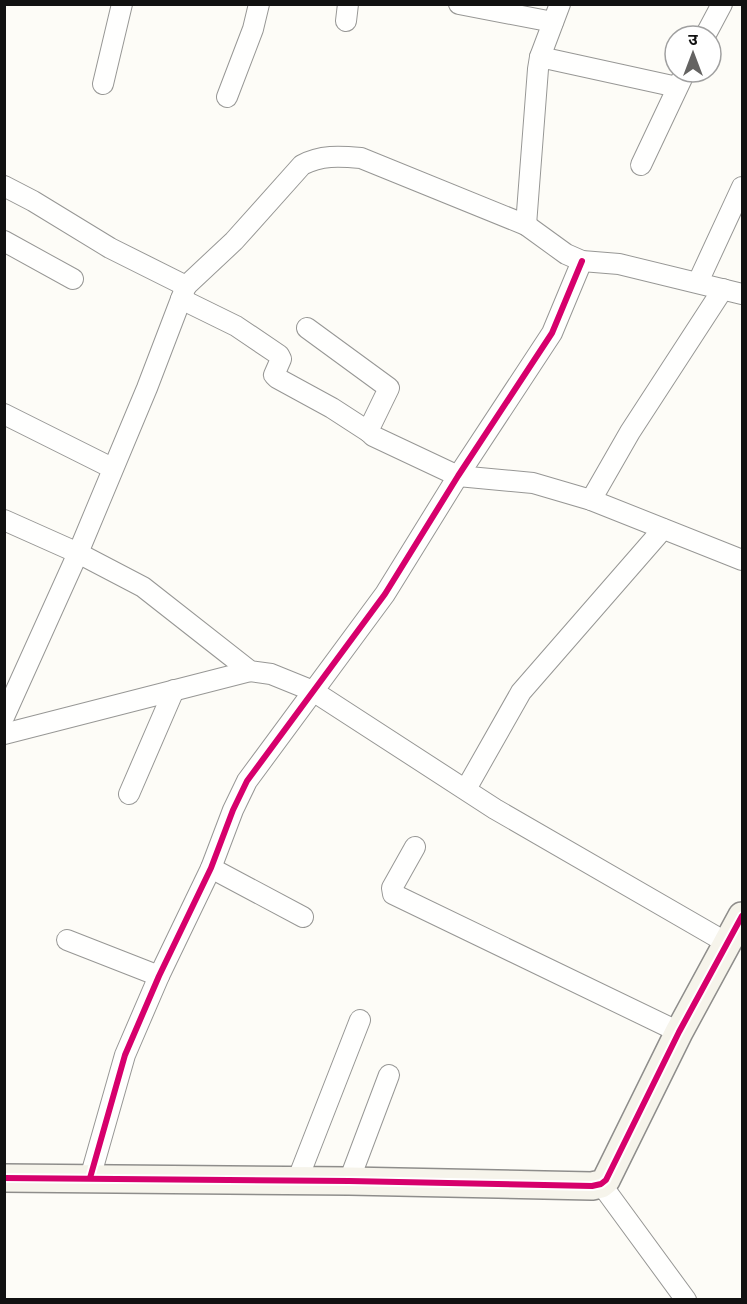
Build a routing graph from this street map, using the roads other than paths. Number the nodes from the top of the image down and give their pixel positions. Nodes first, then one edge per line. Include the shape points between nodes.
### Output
1 (122, 4) edge
2 (259, 4) edge
3 (459, 4) edge
4 (723, 4) edge
5 (557, 13) edge
6 (712, 24) edge
7 (540, 57) junction
8 (663, 77) edge
9 (103, 84) dead end
10 (679, 84) edge
11 (227, 97) dead end
12 (641, 165) dead end
13 (4, 186) edge
14 (742, 187) edge
15 (526, 225) junction
16 (4, 241) edge
17 (582, 261) junction
18 (73, 279) dead end
19 (698, 282) junction
20 (723, 289) junction
21 (184, 292) junction
22 (742, 294) edge
23 (308, 327) dead end
24 (4, 414) edge
25 (369, 432) junction
26 (112, 468) junction
27 (458, 476) junction
28 (591, 500) junction
29 (4, 520) edge
30 (663, 529) junction
31 (78, 553) junction
32 (742, 560) edge
33 (250, 671) junction
34 (174, 690) junction
35 (313, 691) junction
36 (4, 717) edge
37 (4, 734) edge
38 (466, 789) junction
39 (129, 794) dead end
40 (415, 847) dead end
41 (212, 868) junction
42 (303, 916) dead end
43 (742, 916) edge
44 (67, 940) dead end
45 (727, 943) junction
46 (159, 976) junction
47 (360, 1020) dead end
48 (679, 1032) junction
49 (389, 1075) dead end
50 (4, 1178) edge
51 (90, 1178) junction
52 (297, 1181) junction
53 (349, 1181) junction
54 (601, 1184) junction
55 (686, 1299) edge

1 - 9 street
2 - 11 street via 254,29
3 - 5 street
4 - 6 street
5 - 7 street
7 - 8 street
7 - 15 street
10 - 12 street
13 - 21 street
14 - 19 street
15 - 17 street
15 - 21 street via 361,158 314,159 302,165
16 - 18 street
17 - 19 street via 619,264
17 - 27 street via 552,333
19 - 20 street
20 - 22 street
20 - 28 street via 630,432
21 - 25 street via 279,355 274,375 277,378
21 - 26 street
23 - 25 street via 389,388
24 - 26 street
25 - 27 street
26 - 31 street
27 - 28 street via 534,483
27 - 35 street via 385,594
28 - 30 street
29 - 31 street
30 - 32 street
30 - 38 street via 522,692
31 - 33 street via 143,587
31 - 36 street
33 - 34 street
33 - 35 street via 272,674
34 - 37 street
34 - 39 street
35 - 38 street
35 - 41 street via 247,781
38 - 45 street
40 - 48 street via 392,888 393,894
41 - 42 street
41 - 46 street
43 - 45 street
44 - 46 street
45 - 48 street
46 - 51 street via 125,1055
47 - 52 street
48 - 54 street
49 - 53 street
50 - 51 street
51 - 52 street
52 - 53 street
53 - 54 street
54 - 55 street

